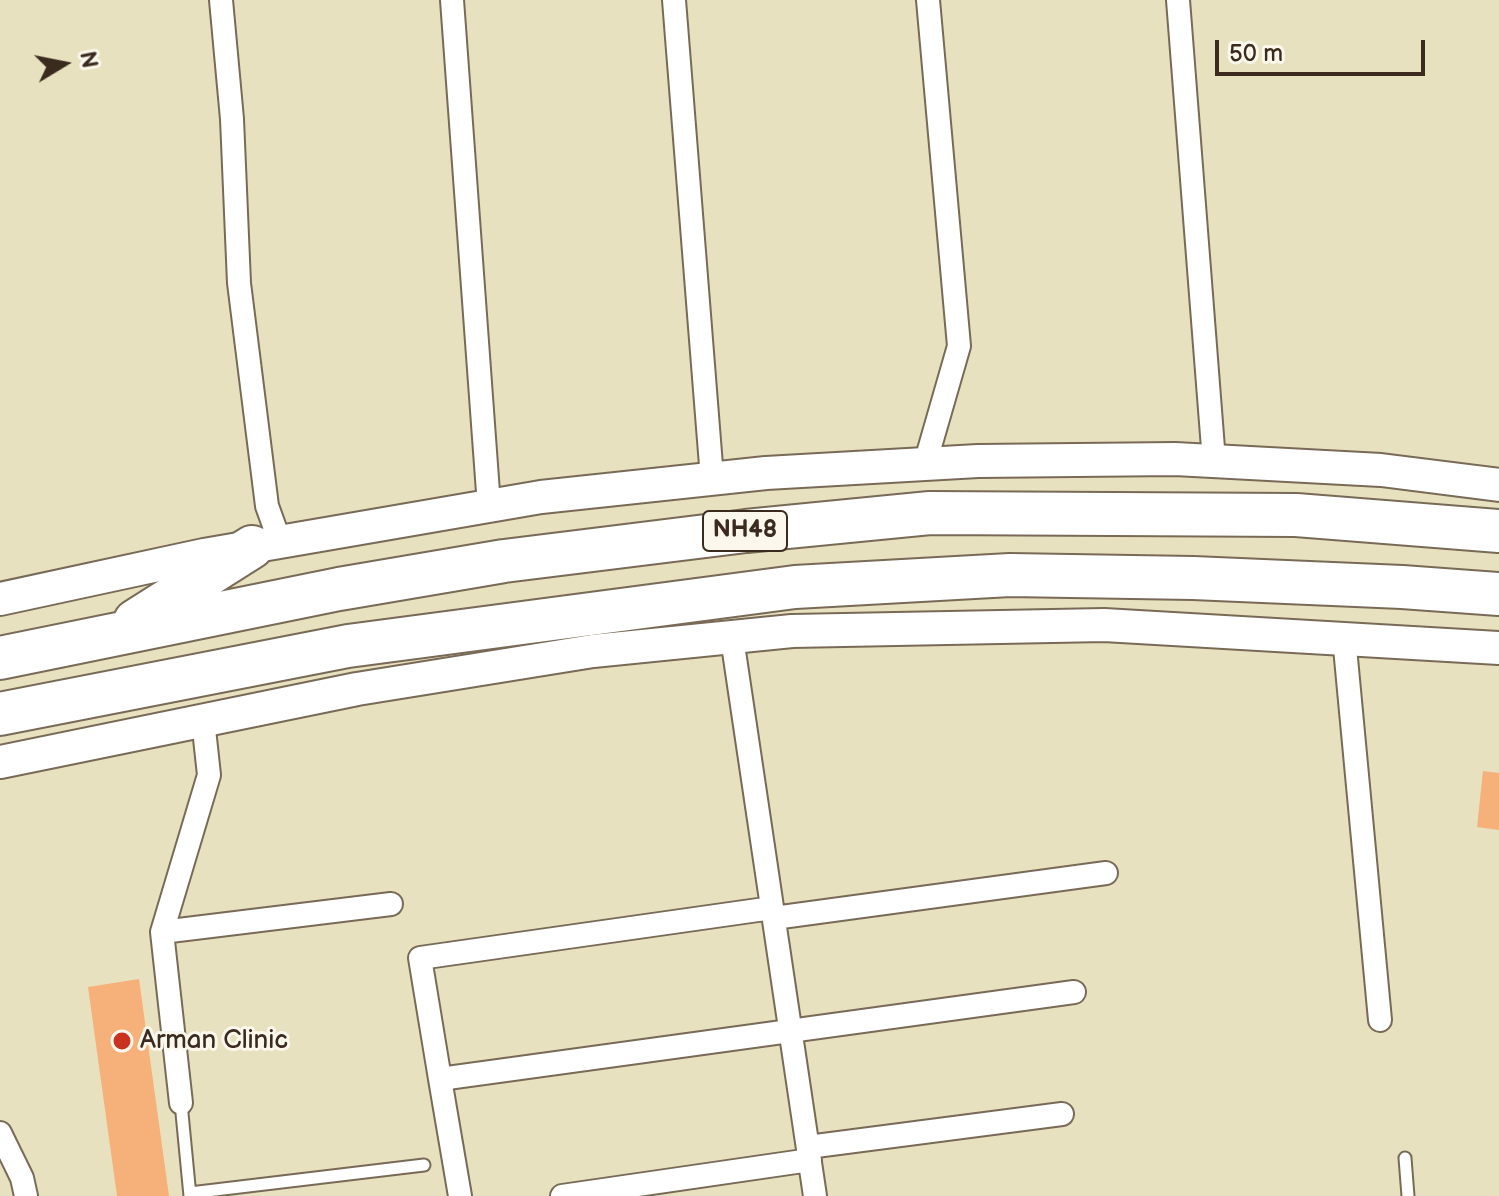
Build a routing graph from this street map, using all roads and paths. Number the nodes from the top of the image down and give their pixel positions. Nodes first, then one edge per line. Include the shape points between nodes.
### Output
1 (221, 0) edge
2 (452, 0) edge
3 (674, 0) edge
4 (928, 0) edge
5 (1178, 0) edge
6 (1214, 461) junction
7 (925, 464) junction
8 (712, 478) junction
9 (1499, 485) edge
10 (489, 506) junction
11 (1499, 531) edge
12 (266, 544) junction
13 (1499, 594) edge
14 (0, 599) edge
15 (114, 635) junction
16 (1344, 637) junction
17 (732, 638) junction
18 (1499, 648) edge
19 (0, 658) edge
20 (0, 714) edge
21 (203, 720) junction
22 (0, 762) edge
23 (1106, 873) dead end
24 (391, 904) dead end
25 (773, 913) junction
26 (162, 932) junction
27 (1074, 992) dead end
28 (1380, 1020) dead end
29 (790, 1030) junction
30 (440, 1079) junction
31 (181, 1103) joint
32 (1062, 1114) dead end
33 (0, 1133) edge
34 (809, 1154) junction
35 (1405, 1158) dead end
36 (424, 1165) dead end
37 (190, 1194) edge
38 (26, 1196) edge
39 (460, 1196) edge
40 (562, 1196) edge
41 (815, 1196) edge
42 (1408, 1196) edge

1 - 12 street via 239,283 267,506
2 - 10 street
3 - 8 street
4 - 7 street via 959,346
5 - 6 street
6 - 7 street
6 - 9 street via 1381,470
7 - 8 street
8 - 10 street
10 - 12 street
11 - 15 highway, NH48 via 1296,515 930,513 504,561
12 - 14 street
12 - 15 highway
13 - 20 highway, NH48 via 1193,578 1010,575 795,587 348,646
15 - 19 highway, NH48
16 - 17 street via 1104,625 792,631
16 - 18 street
16 - 28 street
17 - 21 street via 593,651
17 - 25 street
21 - 22 street
21 - 26 street via 209,775
23 - 25 street
24 - 26 street
25 - 29 street
25 - 30 street via 420,958
26 - 31 street
27 - 29 street
29 - 30 street
29 - 34 street
30 - 39 street
31 - 37 lane
32 - 34 street
33 - 38 street
34 - 40 street
34 - 41 street
35 - 42 lane
36 - 37 lane

